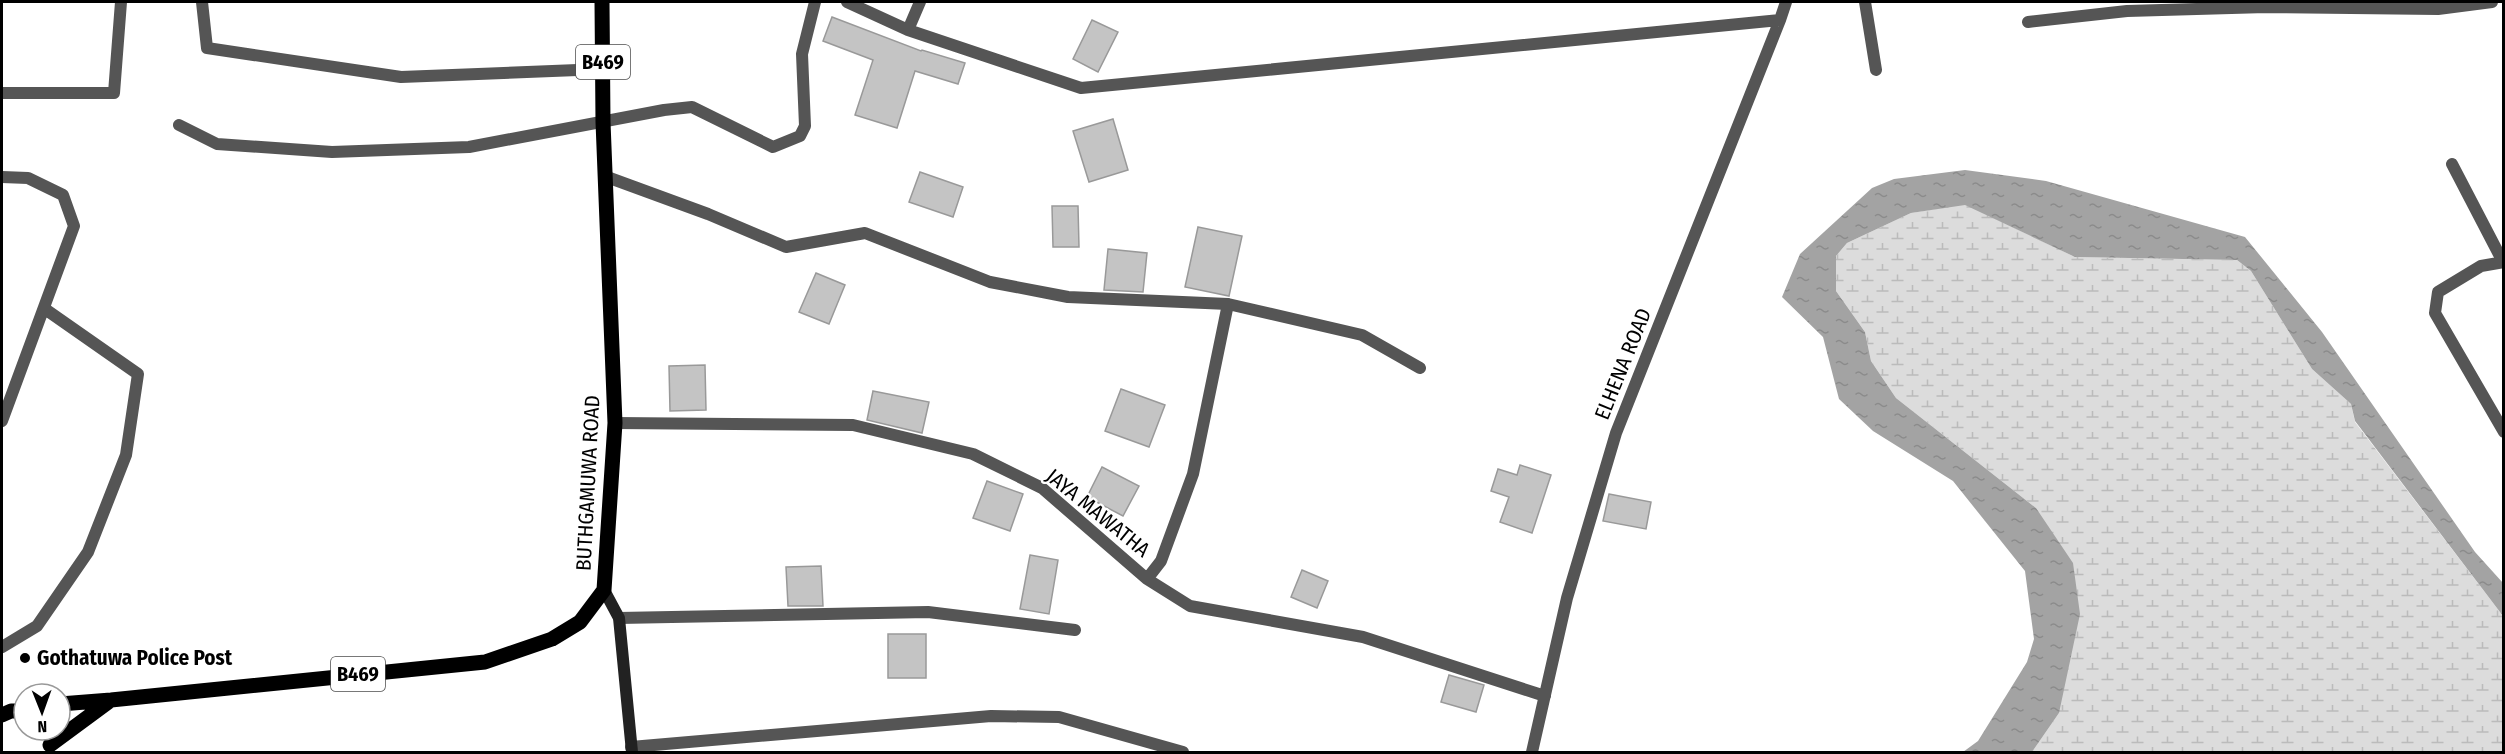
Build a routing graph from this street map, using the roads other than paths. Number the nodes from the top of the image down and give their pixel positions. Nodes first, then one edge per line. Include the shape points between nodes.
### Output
1 (121, 2) edge
2 (202, 2) edge
3 (602, 2) edge
4 (815, 2) edge
5 (847, 2) edge
6 (920, 2) edge
7 (1786, 2) edge
8 (1865, 2) edge
9 (2492, 2) edge
10 (2266, 4) edge
11 (2127, 6) edge
12 (1780, 20) junction
13 (2028, 22) dead end
14 (908, 30) junction
15 (603, 69) junction
16 (1876, 70) dead end
17 (2, 93) edge
18 (603, 122) junction
19 (179, 125) dead end
20 (2452, 164) dead end
21 (2, 177) edge
22 (607, 177) junction
23 (2503, 262) edge
24 (1228, 304) junction
25 (45, 309) junction
26 (1420, 368) dead end
27 (2, 421) edge
28 (615, 423) junction
29 (2504, 432) edge
30 (1147, 579) junction
31 (604, 590) junction
32 (619, 618) junction
33 (1075, 630) dead end
34 (2, 647) edge
35 (1545, 696) junction
36 (111, 700) junction
37 (72, 703) edge
38 (72, 726) edge
39 (632, 750) edge
40 (1182, 753) edge
41 (1532, 753) edge

1 - 17 street via 114,93
2 - 15 street via 207,48 401,76
3 - 15 main road, BUTHGAMUWA ROAD / B469
4 - 18 street via 802,54 805,126 800,136 773,147 692,107
5 - 14 street
6 - 14 street
7 - 12 street, ELHENA ROAD
8 - 16 street
9 - 10 street via 2438,9
10 - 11 street
11 - 13 street
12 - 14 street via 1081,88
12 - 35 street, ELHENA ROAD via 1616,433 1566,598
15 - 18 main road, BUTHGAMUWA ROAD / B469
18 - 19 street via 469,147 332,152 217,144
18 - 22 main road, BUTHGAMUWA ROAD / B469
20 - 23 street
21 - 25 street via 28,178 63,195 74,226
22 - 24 street via 786,247 865,233 1001,284 1068,297
22 - 28 main road, BUTHGAMUWA ROAD / B469
23 - 29 street via 2481,266 2438,292 2436,313
24 - 26 street via 1362,335
24 - 30 street via 1193,474 1161,561
25 - 27 street
25 - 34 street via 138,374 126,455 88,552 37,626
28 - 30 street, JAYA MAWATHA via 853,425 973,454 1042,488
28 - 31 main road, BUTHGAMUWA ROAD / B469
30 - 35 street, JAYA MAWATHA via 1190,606 1364,637
31 - 32 street
31 - 36 main road, BUTHGAMUWA ROAD / B469 via 580,622 552,639 486,662
32 - 33 street via 928,612
32 - 39 street
35 - 41 street, ELHENA ROAD
36 - 37 main road, BUTHGAMUWA ROAD / B469
36 - 38 main road
39 - 40 street via 991,716 1059,717

